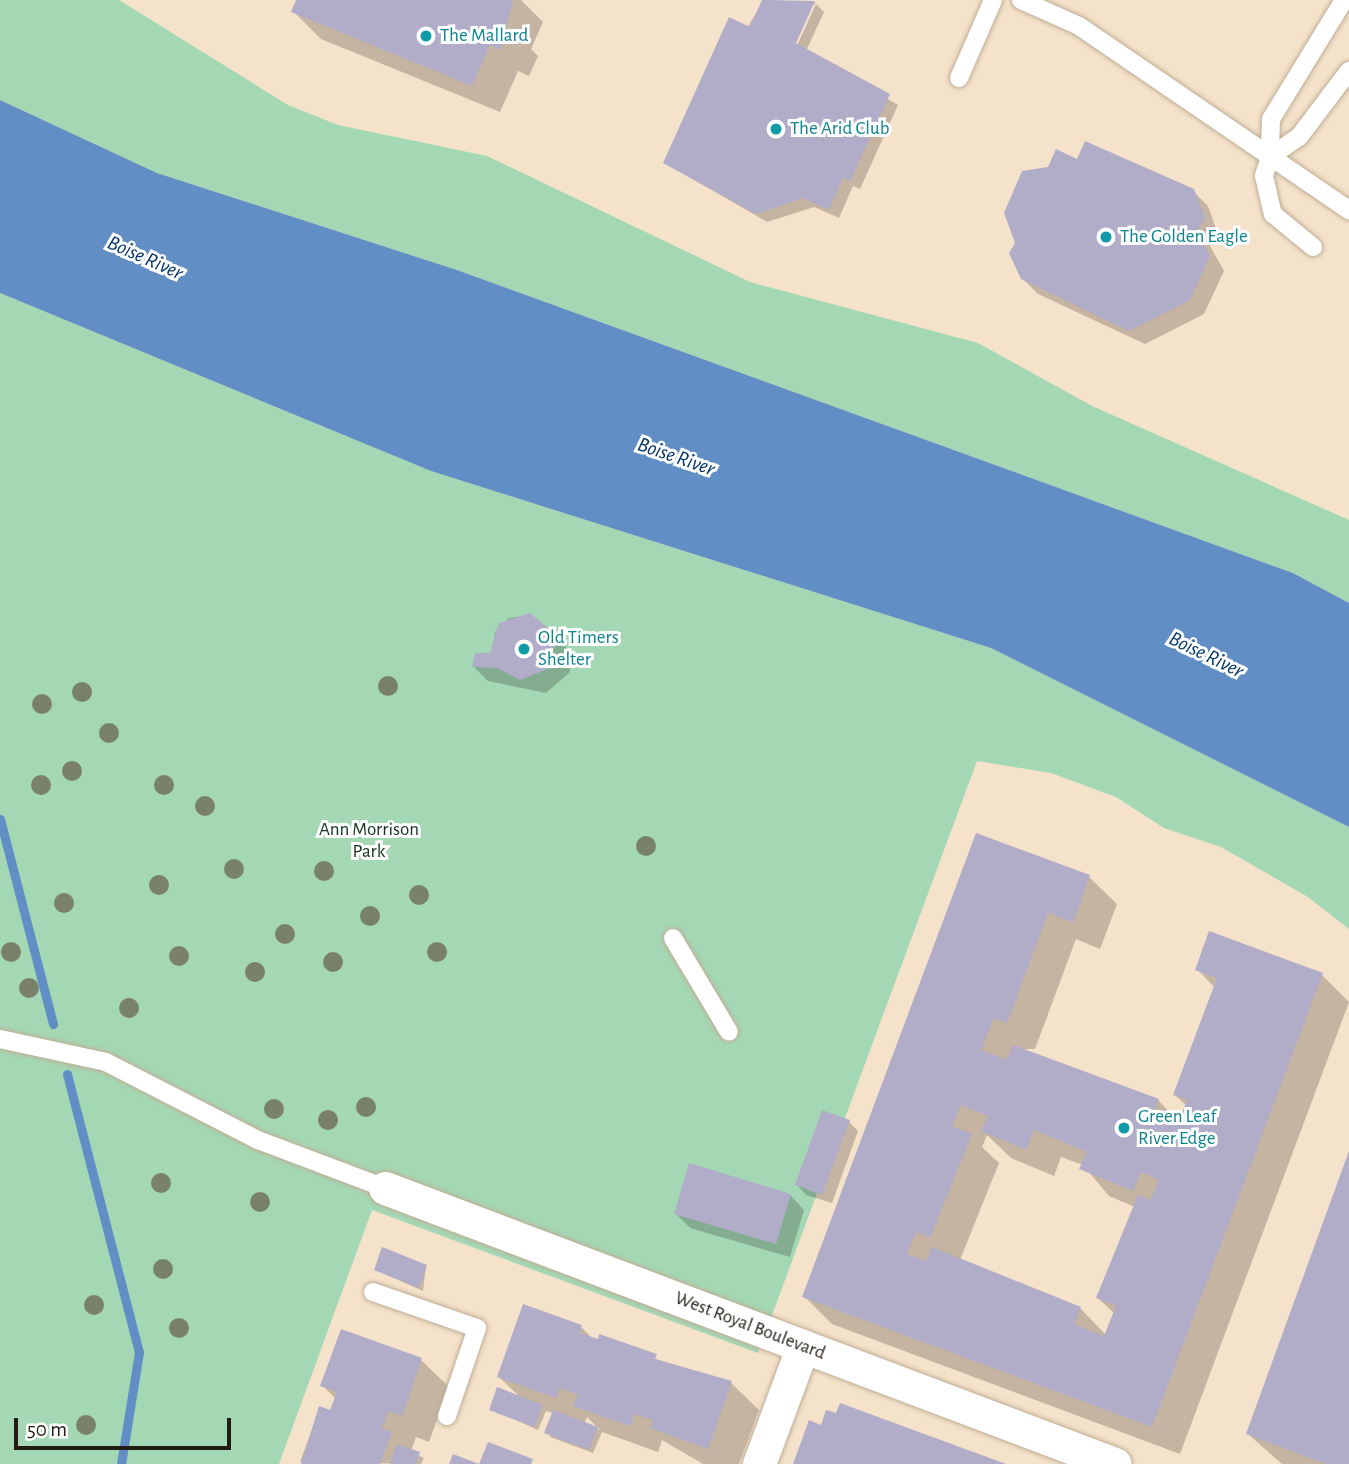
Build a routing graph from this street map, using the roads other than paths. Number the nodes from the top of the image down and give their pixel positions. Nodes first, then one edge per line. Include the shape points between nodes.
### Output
1 (993, 0) edge
2 (1021, 0) edge
3 (1344, 0) edge
4 (1349, 71) edge
5 (960, 78) dead end
6 (1270, 157) junction
7 (1349, 209) edge
8 (1313, 247) dead end
9 (673, 938) dead end
10 (729, 1031) dead end
11 (0, 1039) edge
12 (386, 1188) joint
13 (373, 1292) dead end
14 (803, 1346) junction
15 (447, 1416) dead end
16 (759, 1464) edge
17 (1115, 1464) edge

1 - 5 lane
2 - 6 lane via 1079,26
3 - 6 lane via 1271,119
4 - 6 lane via 1299,136
6 - 7 lane
6 - 8 lane via 1264,176 1273,215
9 - 10 lane
11 - 12 lane via 106,1062 258,1140
12 - 14 street, West Royal Boulevard
13 - 15 lane via 477,1328
14 - 16 street
14 - 17 street, West Royal Boulevard

